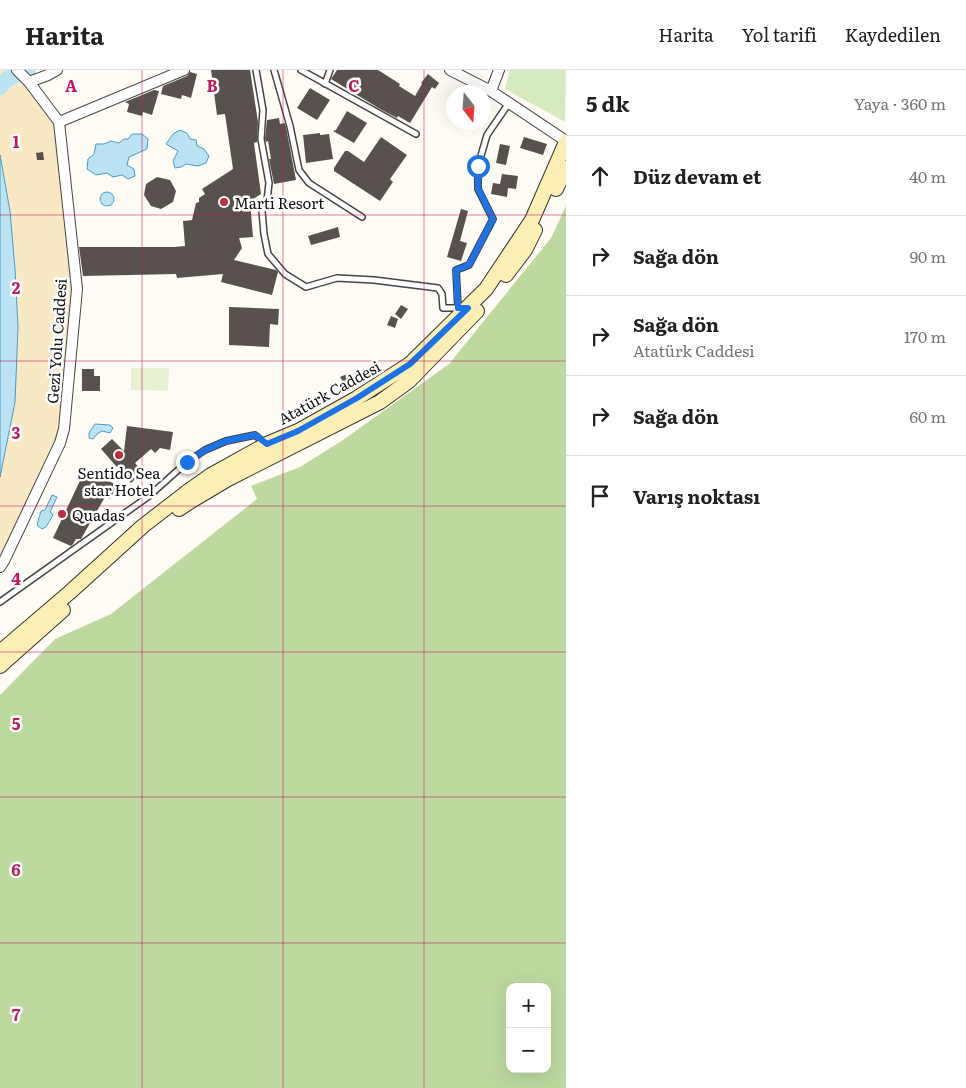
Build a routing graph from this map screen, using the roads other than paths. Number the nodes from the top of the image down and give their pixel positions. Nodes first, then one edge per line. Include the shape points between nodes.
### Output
1 (17, 70) edge
2 (57, 70) edge
3 (184, 70) edge
4 (256, 70) edge
5 (274, 70) edge
6 (301, 70) edge
7 (330, 70) edge
8 (450, 70) edge
9 (499, 70) edge
10 (27, 80) junction
11 (325, 84) junction
12 (479, 85) edge
13 (491, 91) joint
14 (509, 104) junction
15 (59, 122) junction
16 (416, 134) dead end
17 (566, 141) edge
18 (566, 168) edge
19 (362, 217) dead end
20 (463, 308) junction
21 (267, 444) junction
22 (0, 567) edge
23 (0, 602) edge
24 (0, 652) edge
25 (0, 666) edge

1 - 10 street
2 - 10 street
3 - 15 street
4 - 20 lane via 263,110 261,139 269,183 262,211 264,234 268,254 285,274 306,287 337,278 438,288 443,308
5 - 19 lane via 299,170 309,183
6 - 11 lane
7 - 11 lane
8 - 12 street
9 - 13 street
10 - 15 street
11 - 16 lane
13 - 14 street
14 - 17 street
14 - 20 lane via 487,135 478,166 478,188 493,219 469,265 456,270
15 - 22 street, Gezi Yolu Caddesi via 78,288 64,429
17 - 20 street, Atatürk Caddesi via 532,220 486,289
18 - 25 street, Atatürk Caddesi via 525,250 479,309 409,381 380,402 191,501 153,529
20 - 21 street, Atatürk Caddesi via 410,364 357,398 298,431
21 - 23 lane via 255,435 226,441 205,450 149,496
21 - 24 street, Atatürk Caddesi via 211,475 143,526

